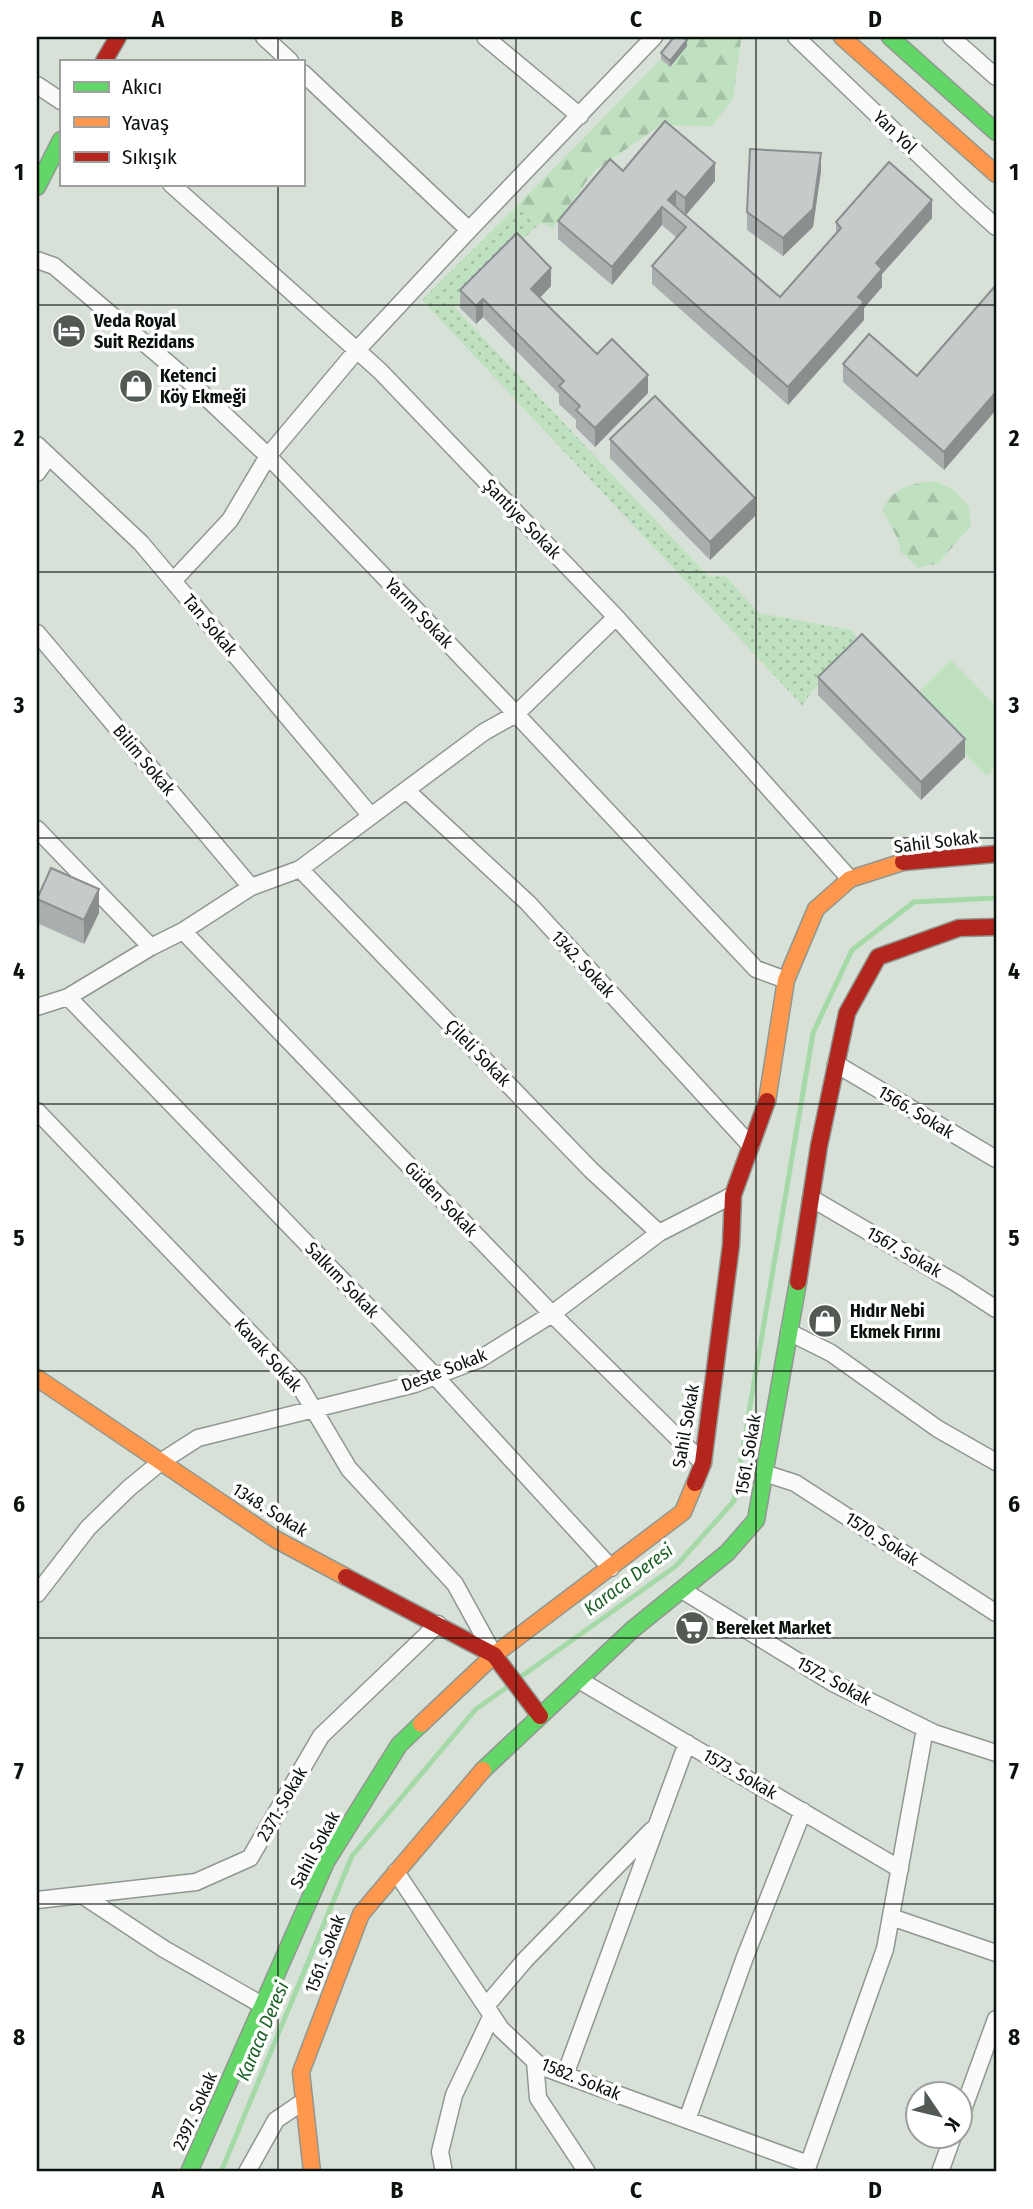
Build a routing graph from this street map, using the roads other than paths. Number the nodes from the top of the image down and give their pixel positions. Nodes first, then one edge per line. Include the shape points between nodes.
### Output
1 (118, 37) edge
2 (264, 37) edge
3 (485, 37) edge
4 (654, 37) edge
5 (796, 37) edge
6 (842, 37) edge
7 (890, 37) edge
8 (951, 37) edge
9 (814, 43) edge
10 (105, 60) edge
11 (289, 60) edge
12 (304, 74) edge
13 (996, 77) edge
14 (37, 85) edge
15 (60, 100) edge
16 (580, 116) junction
17 (996, 132) edge
18 (60, 142) edge
19 (996, 174) edge
20 (173, 186) edge
21 (37, 187) edge
22 (996, 226) edge
23 (469, 230) junction
24 (37, 260) edge
25 (357, 351) junction
26 (43, 450) edge
27 (268, 457) junction
28 (37, 473) edge
29 (173, 581) junction
30 (616, 617) junction
31 (40, 644) edge
32 (516, 714) junction
33 (406, 790) junction
34 (372, 816) junction
35 (37, 829) edge
36 (996, 854) edge
37 (300, 869) junction
38 (850, 879) junction
39 (251, 887) junction
40 (996, 927) edge
41 (183, 931) junction
42 (151, 947) junction
43 (786, 980) junction
44 (68, 997) junction
45 (37, 1007) edge
46 (836, 1064) junction
47 (37, 1111) edge
48 (751, 1146) junction
49 (996, 1159) edge
50 (733, 1195) junction
51 (811, 1198) junction
52 (660, 1233) junction
53 (996, 1309) edge
54 (552, 1314) junction
55 (789, 1332) junction
56 (435, 1376) junction
57 (37, 1378) edge
58 (313, 1410) junction
59 (162, 1461) junction
60 (996, 1462) edge
61 (703, 1463) junction
62 (764, 1473) junction
63 (611, 1568) junction
64 (682, 1590) junction
65 (37, 1594) edge
66 (996, 1613) edge
67 (438, 1624) junction
68 (494, 1655) junction
69 (579, 1680) junction
70 (540, 1716) junction
71 (925, 1729) junction
72 (687, 1743) junction
73 (996, 1753) edge
74 (803, 1811) junction
75 (656, 1826) junction
76 (901, 1869) junction
77 (396, 1872) junction
78 (82, 1895) junction
79 (37, 1900) edge
80 (891, 1917) junction
81 (996, 1953) edge
82 (262, 2005) junction
83 (489, 2010) junction
84 (996, 2019) edge
85 (535, 2061) junction
86 (236, 2064) joint
87 (565, 2076) junction
88 (974, 2080) edge
89 (304, 2101) junction
90 (687, 2120) junction
91 (948, 2150) edge
92 (807, 2168) edge
93 (189, 2172) edge
94 (247, 2172) edge
95 (312, 2172) edge
96 (444, 2172) edge
97 (587, 2172) edge
98 (940, 2172) edge

1 - 10 street
2 - 11 street
3 - 16 street
4 - 16 street
5 - 9 street, Yan Yol
6 - 19 street
7 - 17 street
8 - 13 street
9 - 22 street, Yan Yol
12 - 23 street
14 - 15 street
16 - 23 street
18 - 21 street
20 - 25 street, Şantiye Sokak
23 - 25 street
24 - 27 street, Yarım Sokak via 54,266 189,381
25 - 27 street
25 - 30 street, Şantiye Sokak
26 - 28 street
26 - 29 street, Tan Sokak
27 - 29 street via 230,520
27 - 32 street, Yarım Sokak
29 - 34 street, Tan Sokak
30 - 32 street
30 - 38 street, Şantiye Sokak
31 - 39 street, Bilim Sokak
32 - 33 street
32 - 43 street, Yarım Sokak via 756,969
33 - 34 street
33 - 48 street, 1342. Sokak via 528,903
34 - 37 street
35 - 42 street
36 - 38 street, Sahil Sokak via 904,862
37 - 39 street
37 - 52 street, Çileli Sokak via 591,1170
38 - 43 street, Sahil Sokak via 816,909
39 - 41 street
40 - 46 street, 1561. Sokak via 959,928 878,957 847,1013
41 - 42 street
41 - 54 street, Güden Sokak
42 - 44 street
43 - 48 street, Sahil Sokak via 766,1104
44 - 45 street
44 - 56 street, Salkım Sokak
46 - 49 street, 1566. Sokak
46 - 51 street, 1561. Sokak
47 - 58 street, Kavak Sokak via 298,1383
48 - 50 street, Sahil Sokak
50 - 52 street, Deste Sokak
50 - 61 street, Sahil Sokak via 731,1245
51 - 53 street, 1567. Sokak
51 - 55 street, 1561. Sokak
52 - 54 street, Deste Sokak
54 - 56 street, Deste Sokak via 480,1359
54 - 61 street, Güden Sokak
55 - 60 street via 831,1353 938,1429
55 - 62 street, 1561. Sokak
56 - 58 street, Deste Sokak
56 - 63 street, Salkım Sokak
57 - 59 street, 1348. Sokak
58 - 59 street, Deste Sokak via 198,1438
58 - 68 street, Kavak Sokak via 349,1469 455,1584
59 - 65 street, Deste Sokak via 88,1528
59 - 67 street, 1348. Sokak via 275,1539
61 - 63 street, Sahil Sokak via 683,1513
62 - 64 street, 1561. Sokak via 756,1520 727,1553
62 - 66 street, 1570. Sokak via 795,1483
63 - 68 street, Sahil Sokak
64 - 69 street, 1561. Sokak
64 - 71 street, 1572. Sokak via 833,1683
67 - 68 street, 1348. Sokak
67 - 78 street, 2371. Sokak via 321,1737 250,1858 196,1882
68 - 70 street
68 - 82 street, Sahil Sokak via 399,1745 326,1862
69 - 70 street, 1561. Sokak
69 - 72 street, 1573. Sokak
70 - 77 street, 1561. Sokak via 480,1773
71 - 73 street, 1572. Sokak
71 - 76 street, 1582. Sokak
72 - 74 street, 1573. Sokak
72 - 75 street
74 - 76 street, 1573. Sokak
74 - 90 street
75 - 83 street via 525,1960
75 - 87 street
76 - 80 street, 1582. Sokak
77 - 83 street, 1582. Sokak
77 - 89 street, 1561. Sokak via 361,1914 301,2072
78 - 79 street, 2371. Sokak
78 - 82 street
80 - 81 street
80 - 92 street, 1582. Sokak via 885,1949
82 - 86 street, Sahil Sokak
83 - 85 street, 1582. Sokak via 501,2029
83 - 96 street via 454,2095 440,2152
84 - 88 street
85 - 87 street, 1582. Sokak
85 - 97 street via 538,2098
86 - 93 street, 2397. Sokak
87 - 90 street, 1582. Sokak
89 - 94 street via 276,2120
89 - 95 street, 1561. Sokak
90 - 92 street, 1582. Sokak
91 - 98 street

